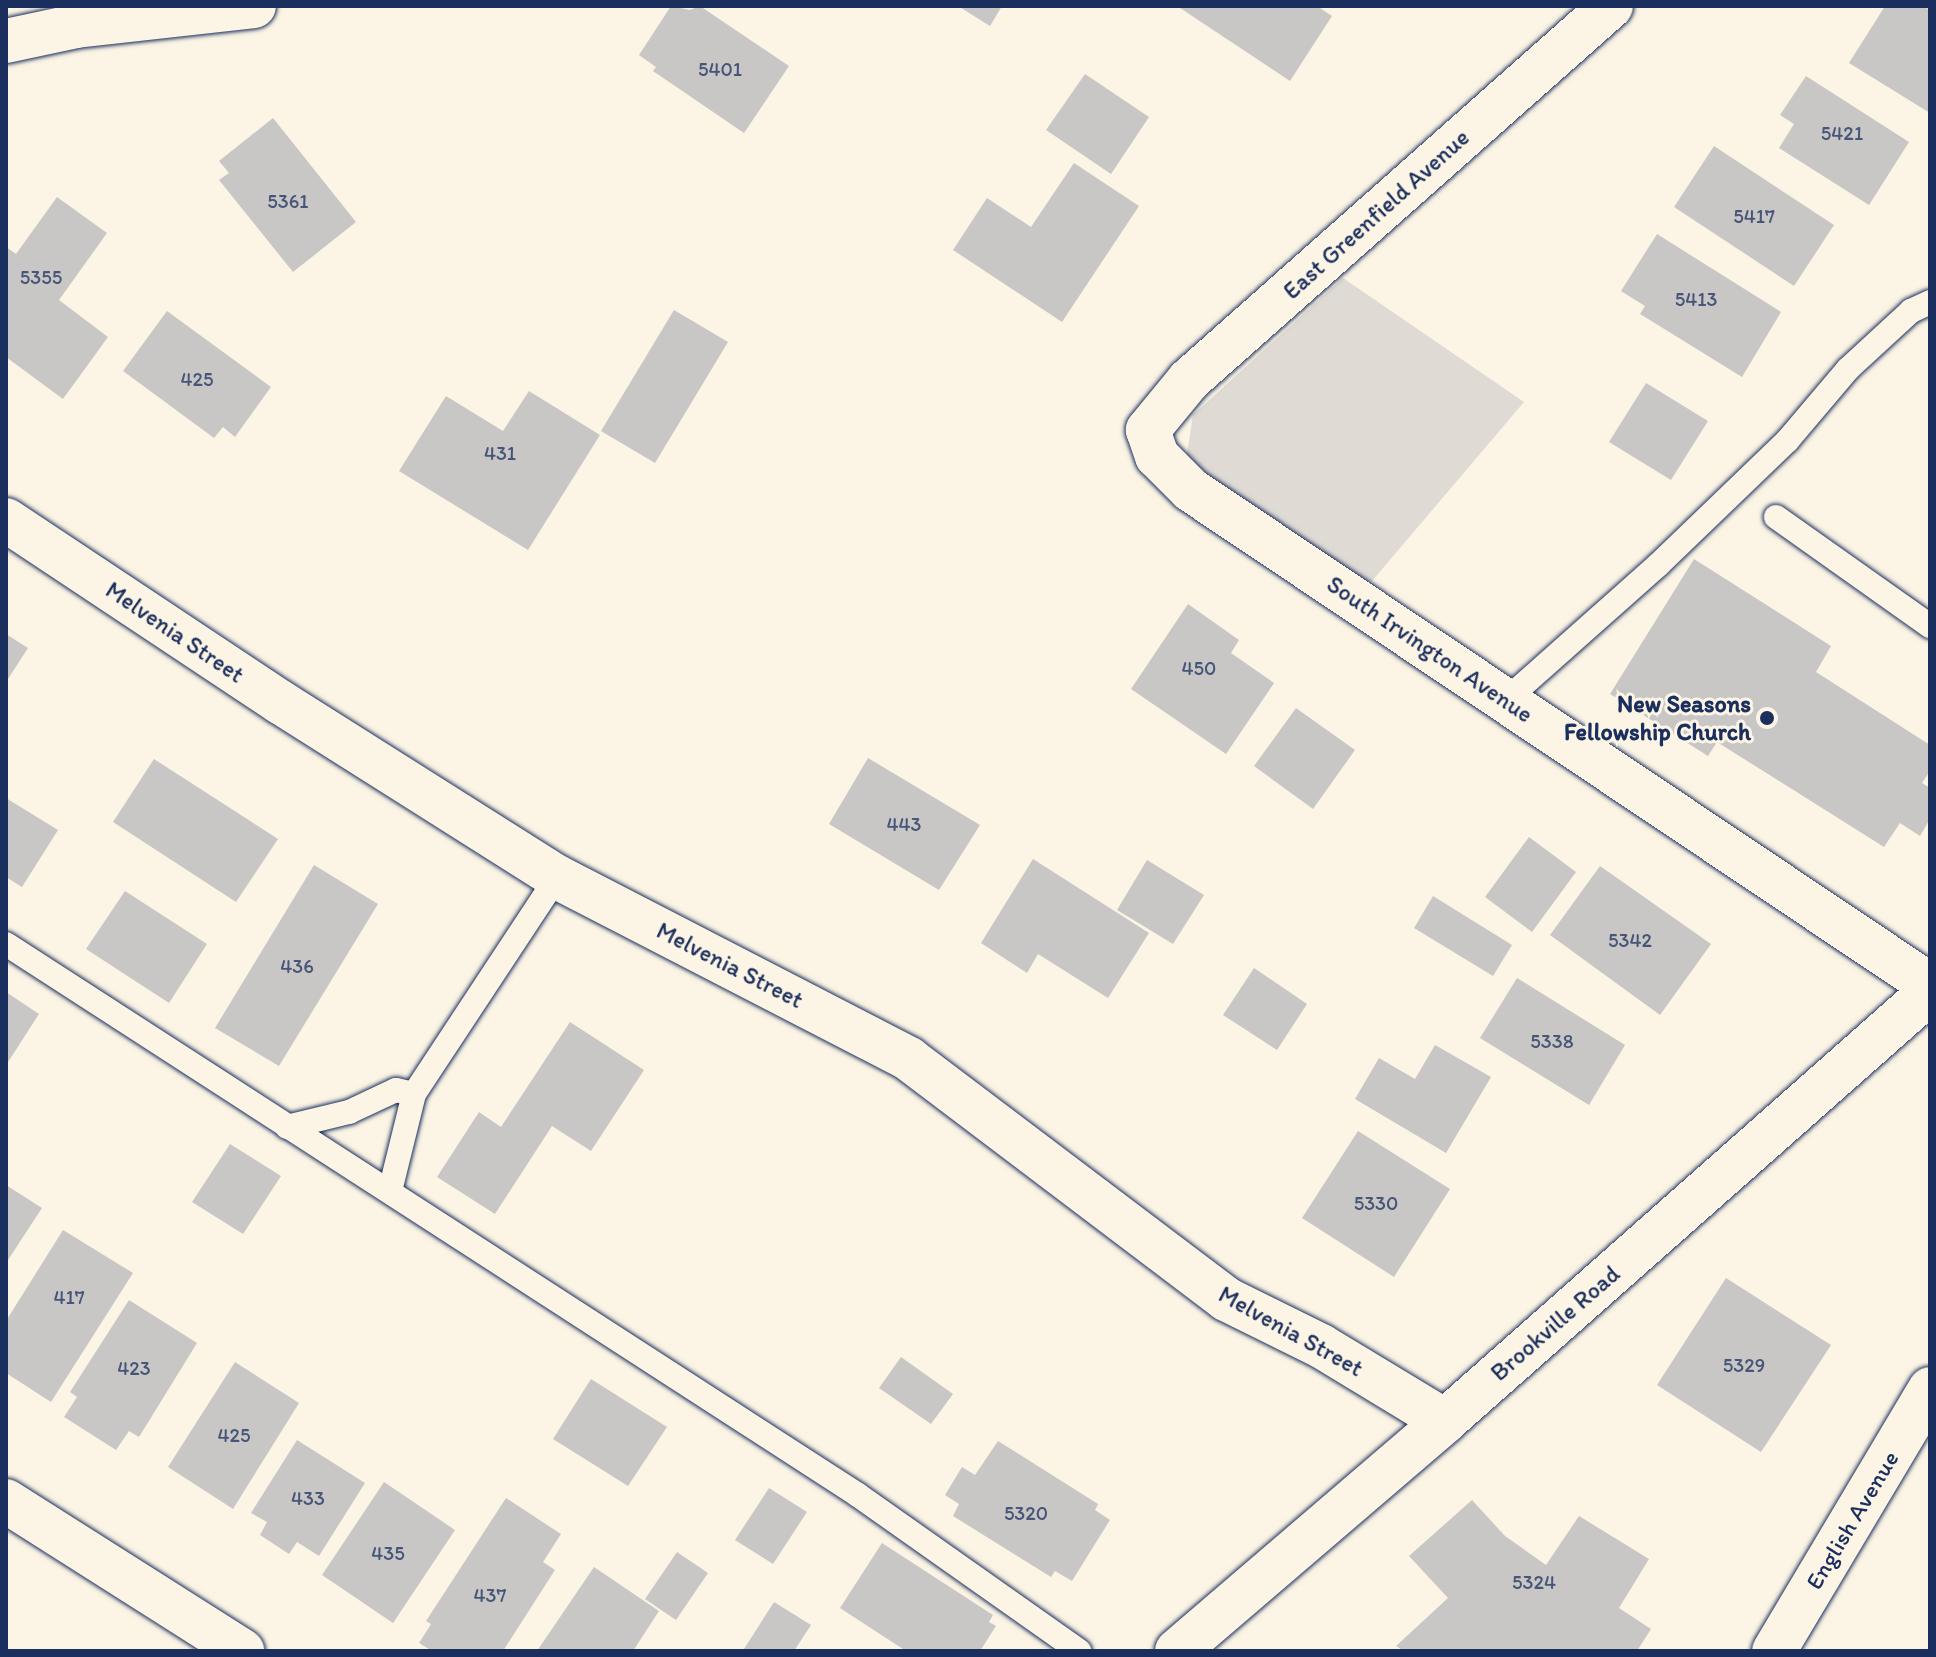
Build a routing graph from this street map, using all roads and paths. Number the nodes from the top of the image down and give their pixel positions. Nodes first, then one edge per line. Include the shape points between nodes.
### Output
1 (254, 6) edge
2 (1611, 6) edge
3 (6, 41) edge
4 (1930, 302) edge
5 (1148, 430) joint
6 (1776, 517) dead end
7 (6, 520) edge
8 (1930, 626) edge
9 (1506, 700) junction
10 (557, 877) junction
11 (6, 944) edge
12 (1930, 985) edge
13 (1930, 992) edge
14 (414, 1094) junction
15 (287, 1127) junction
16 (390, 1191) junction
17 (1930, 1389) edge
18 (1445, 1421) junction
19 (6, 1501) edge
20 (242, 1651) edge
21 (1079, 1651) edge
22 (1177, 1651) edge
23 (1774, 1651) edge

1 - 3 street via 76,26
2 - 5 street, East Greenfield Avenue via 1189,380
4 - 9 lane via 1911,311 1848,369 1787,441
5 - 9 street, South Irvington Avenue via 1157,456 1191,490
6 - 8 lane
7 - 10 street, Melvenia Street
9 - 12 street, South Irvington Avenue
10 - 14 lane
10 - 18 street, Melvenia Street via 909,1059 1226,1299 1321,1346
11 - 15 lane
13 - 18 street, Brookville Road
14 - 15 lane via 396,1090 349,1112
14 - 16 lane
15 - 16 lane
16 - 21 lane via 858,1495
17 - 23 street, English Avenue
18 - 22 street, Brookville Road
19 - 20 street

